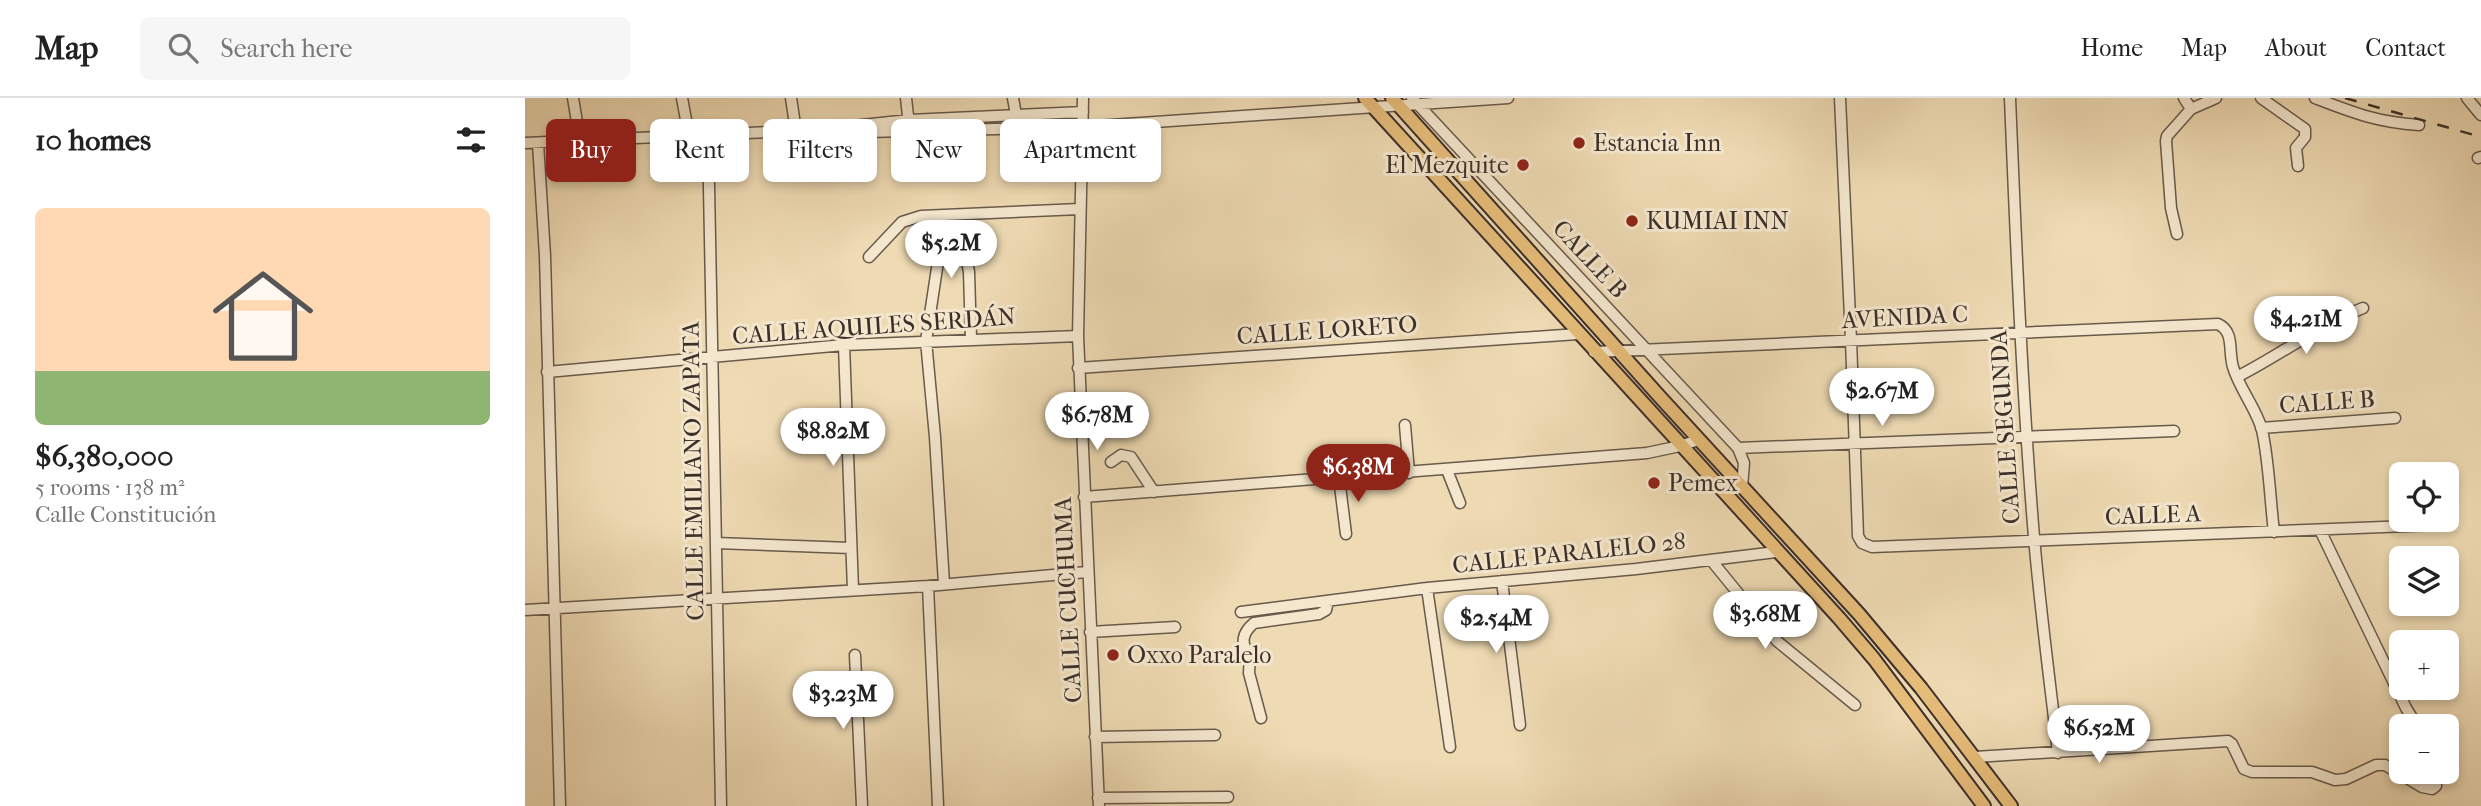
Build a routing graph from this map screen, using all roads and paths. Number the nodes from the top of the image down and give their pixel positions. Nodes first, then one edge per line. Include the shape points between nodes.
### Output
1 (573, 98) edge
2 (682, 98) edge
3 (791, 98) edge
4 (906, 98) edge
5 (1013, 98) edge
6 (1083, 98) edge
7 (1365, 98) edge
8 (1508, 98) edge
9 (1840, 98) edge
10 (2010, 98) edge
11 (2183, 98) edge
12 (2216, 98) edge
13 (2260, 98) edge
14 (2315, 98) edge
15 (2467, 98) edge
16 (1415, 101) edge
17 (1396, 102) edge
18 (1374, 109) junction
19 (2191, 109) junction
20 (1083, 112) junction
21 (1016, 115) junction
22 (2481, 115) edge
23 (576, 119) edge
24 (686, 119) edge
25 (794, 119) edge
26 (909, 119) edge
27 (930, 119) edge
28 (1083, 119) edge
29 (1161, 122) edge
30 (2419, 125) dead end
31 (546, 142) edge
32 (525, 143) edge
33 (538, 143) junction
34 (2298, 166) dead end
35 (709, 182) edge
36 (1081, 182) edge
37 (1080, 209) junction
38 (945, 215) junction
39 (2177, 234) dead end
40 (966, 255) dead end
41 (869, 257) dead end
42 (2363, 308) dead end
43 (2019, 333) junction
44 (1578, 334) junction
45 (1077, 335) junction
46 (971, 340) junction
47 (1851, 340) junction
48 (926, 341) junction
49 (844, 345) junction
50 (1644, 348) junction
51 (1619, 351) junction
52 (1594, 352) junction
53 (712, 358) junction
54 (1078, 368) junction
55 (547, 372) junction
56 (2237, 377) junction
57 (2395, 418) dead end
58 (1405, 425) dead end
59 (2261, 428) junction
60 (2174, 431) dead end
61 (2027, 436) junction
62 (1698, 440) junction
63 (1855, 445) junction
64 (1680, 446) junction
65 (1738, 448) junction
66 (1111, 462) dead end
67 (1447, 470) junction
68 (1409, 473) junction
69 (1339, 478) junction
70 (1742, 488) junction
71 (1154, 492) junction
72 (1084, 497) junction
73 (1459, 503) dead end
74 (2389, 527) edge
75 (2320, 530) junction
76 (2274, 532) junction
77 (1346, 534) dead end
78 (2034, 540) junction
79 (716, 543) junction
80 (851, 548) junction
81 (1776, 552) junction
82 (1711, 560) junction
83 (1087, 572) junction
84 (1502, 581) junction
85 (944, 584) junction
86 (928, 586) junction
87 (1427, 588) junction
88 (853, 590) junction
89 (1815, 593) junction
90 (716, 599) junction
91 (1328, 601) junction
92 (554, 609) junction
93 (525, 610) edge
94 (1241, 612) dead end
95 (1175, 627) dead end
96 (1090, 632) junction
97 (1882, 643) junction
98 (855, 655) dead end
99 (1855, 705) dead end
100 (2410, 714) edge
101 (1261, 718) dead end
102 (1520, 724) dead end
103 (1215, 735) dead end
104 (1095, 737) junction
105 (1450, 747) dead end
106 (2058, 753) junction
107 (1975, 757) junction
108 (2389, 767) edge
109 (2417, 784) edge
110 (2437, 784) edge
111 (1228, 797) dead end
112 (1098, 802) edge
113 (560, 806) edge
114 (722, 806) edge
115 (862, 806) edge
116 (939, 806) edge
117 (1984, 806) edge
118 (2011, 806) edge

1 - 23 street
2 - 24 street
3 - 25 street
4 - 26 street
5 - 21 street
6 - 20 street, CALLE CUCHUMA
7 - 18 main road
8 - 16 street
9 - 47 street
10 - 43 street, CALLE SEGUNDA
11 - 19 street
12 - 19 street
13 - 34 street via 2305,129 2297,148
14 - 30 street via 2385,122
15 - 22 street
16 - 17 street
16 - 50 street, CALLE B
17 - 18 street
17 - 51 main road
18 - 29 street
18 - 44 main road
19 - 39 street via 2166,141
20 - 21 street
20 - 28 street, CALLE CUCHUMA
21 - 27 street
31 - 33 street
32 - 33 street
33 - 55 street
35 - 53 street, CALLE EMILIANO ZAPATA
36 - 37 street, CALLE CUCHUMA
37 - 38 street
37 - 45 street, CALLE CUCHUMA
38 - 41 street via 902,222
38 - 48 street
40 - 46 street
42 - 56 street via 2330,322
43 - 47 street, AVENIDA C
43 - 56 street, AVENIDA C via 2218,324 2229,333
43 - 61 street, CALLE SEGUNDA
44 - 52 main road
44 - 54 street, CALLE LORETO
45 - 46 street, CALLE AQUILES SERDÁN
45 - 54 street, CALLE CUCHUMA
46 - 48 street, CALLE AQUILES SERDÁN
47 - 50 street, AVENIDA C
47 - 63 street
48 - 49 street, CALLE AQUILES SERDÁN
48 - 85 street
49 - 53 street, CALLE AQUILES SERDÁN
49 - 80 street
50 - 51 street, AVENIDA C
50 - 65 street, CALLE B
51 - 52 street, AVENIDA C
51 - 62 main road
52 - 64 main road
53 - 55 street, CALLE AQUILES SERDÁN
53 - 79 street, CALLE EMILIANO ZAPATA
54 - 72 street, CALLE CUCHUMA
55 - 92 street
56 - 59 street
57 - 59 street, CALLE B
58 - 68 street
59 - 76 street
60 - 61 street
61 - 63 street
61 - 78 street, CALLE SEGUNDA
62 - 64 street
62 - 70 main road
63 - 65 street
63 - 78 street, CALLE A via 1862,543 1872,547
64 - 67 street via 1647,453
64 - 81 main road
65 - 70 street via 1744,463
66 - 71 street via 1121,454 1131,457
67 - 68 street
67 - 73 street
68 - 69 street
69 - 71 street
69 - 77 street
70 - 97 main road
71 - 72 street
72 - 83 street, CALLE CUCHUMA
74 - 75 street, CALLE A
75 - 76 street, CALLE A
75 - 100 street
76 - 78 street, CALLE A
78 - 106 street, CALLE SEGUNDA
79 - 80 street
79 - 90 street, CALLE EMILIANO ZAPATA
80 - 88 street
81 - 82 street, CALLE PARALELO 28
81 - 89 main road
82 - 84 street, CALLE PARALELO 28
82 - 99 street via 1777,641
83 - 85 street
83 - 96 street, CALLE CUCHUMA
84 - 87 street, CALLE PARALELO 28
84 - 102 street
85 - 86 street
86 - 88 street
86 - 116 street
87 - 91 street, CALLE PARALELO 28
87 - 105 street
88 - 90 street
89 - 97 main road via 1838,606 1875,644
89 - 117 main road via 1874,659
90 - 92 street
90 - 114 street, CALLE EMILIANO ZAPATA
91 - 94 street, CALLE PARALELO 28
91 - 101 street via 1319,614 1254,623 1248,628 1243,648 1250,655 1249,673
92 - 93 street
92 - 113 street
95 - 96 street
96 - 104 street, CALLE CUCHUMA
97 - 107 main road
98 - 115 street
103 - 104 street
104 - 112 street, CALLE CUCHUMA
106 - 107 street
106 - 108 street via 2228,741 2244,769 2252,772 2312,772 2335,780 2376,765
107 - 118 main road
109 - 110 street via 2432,789
111 - 112 street

